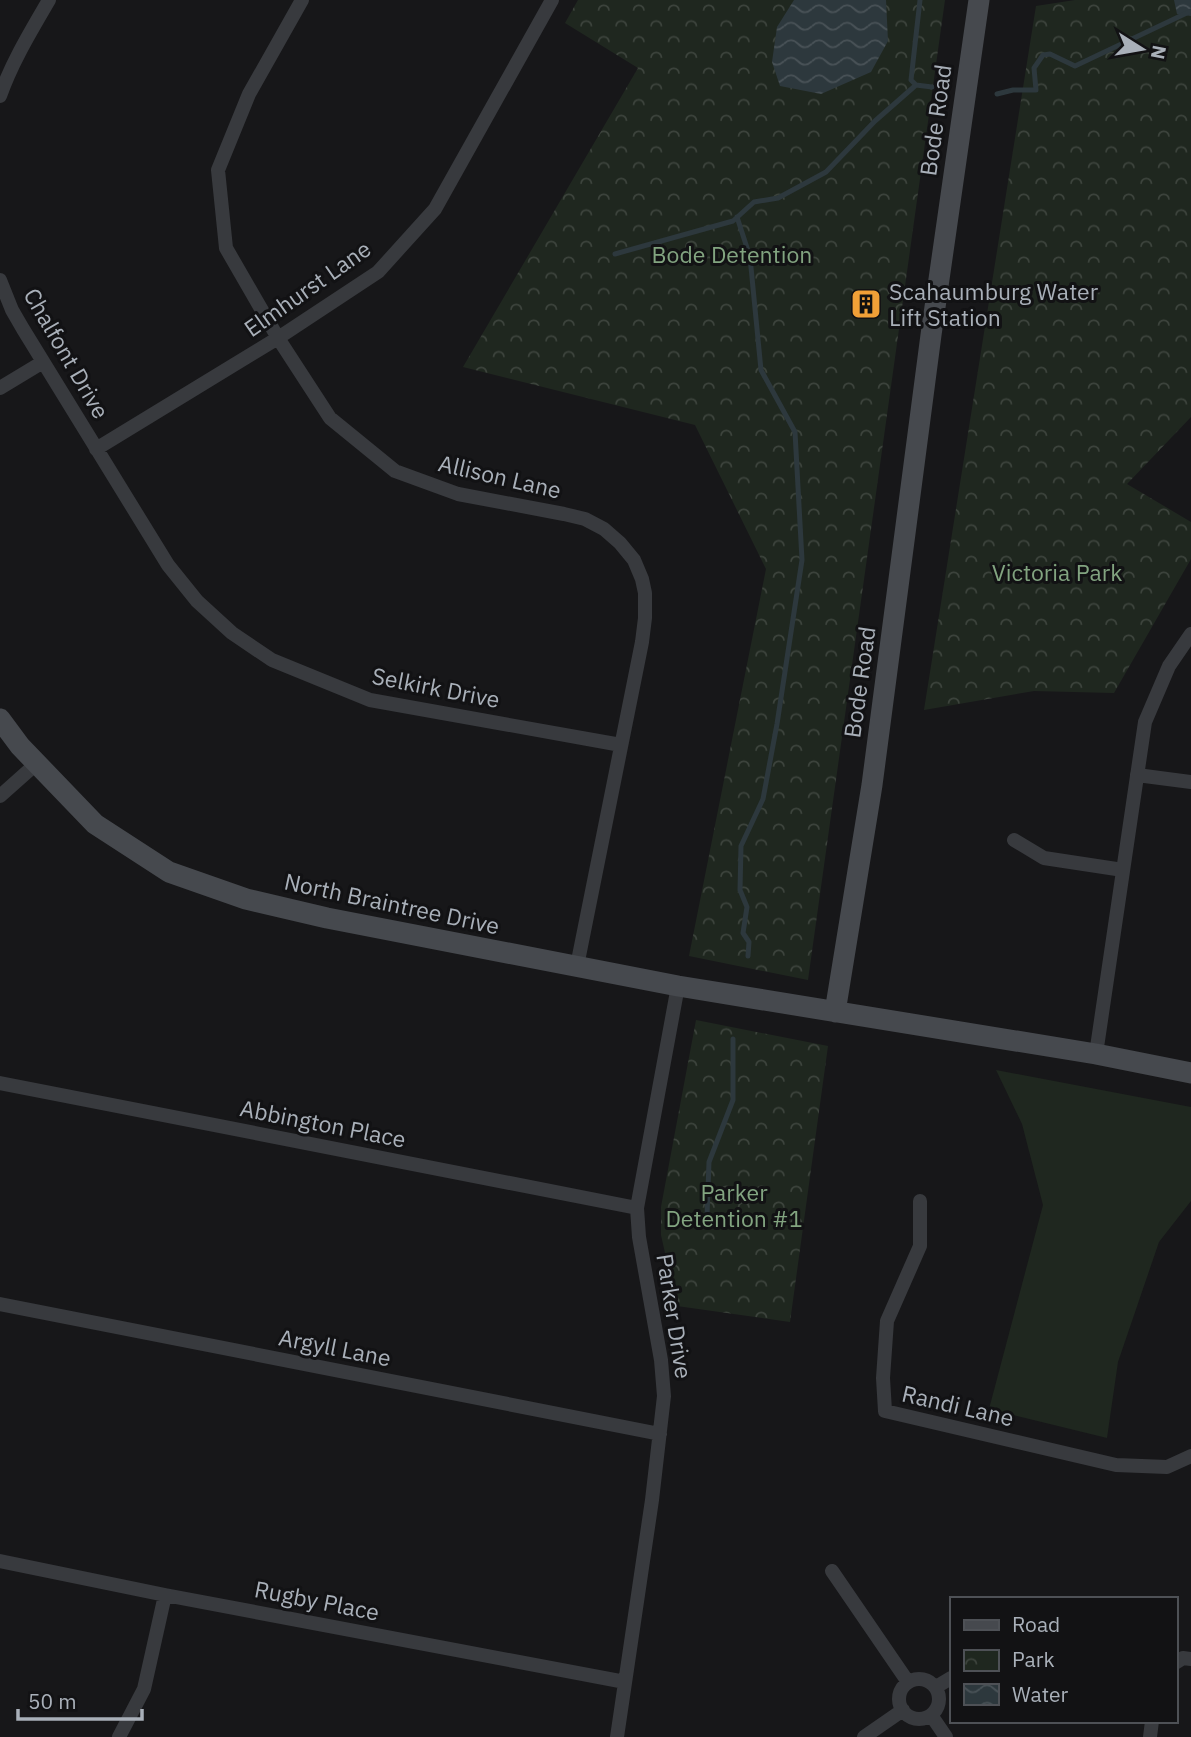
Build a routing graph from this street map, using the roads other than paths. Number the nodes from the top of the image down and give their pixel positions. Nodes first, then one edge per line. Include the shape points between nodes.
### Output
1 (49, 0) edge
2 (302, 0) edge
3 (552, 0) edge
4 (979, 0) edge
5 (0, 96) edge
6 (0, 280) edge
7 (278, 338) junction
8 (43, 362) junction
9 (0, 388) edge
10 (96, 449) junction
11 (1191, 634) edge
12 (0, 719) edge
13 (621, 745) junction
14 (36, 764) junction
15 (1137, 775) junction
16 (1191, 782) edge
17 (0, 796) edge
18 (1014, 840) dead end
19 (1123, 870) junction
20 (577, 966) junction
21 (678, 986) junction
22 (835, 1012) junction
23 (1096, 1054) junction
24 (1191, 1073) edge
25 (0, 1083) edge
26 (920, 1201) dead end
27 (637, 1208) junction
28 (0, 1304) edge
29 (660, 1434) junction
30 (1191, 1456) edge
31 (0, 1561) edge
32 (832, 1571) dead end
33 (165, 1595) junction
34 (950, 1679) edge
35 (625, 1682) junction
36 (908, 1682) junction
37 (936, 1687) junction
38 (903, 1710) junction
39 (930, 1715) junction
40 (119, 1737) edge
41 (617, 1737) edge
42 (864, 1737) edge
43 (946, 1737) edge

1 - 5 street
2 - 7 street, Allison Lane via 248,94 218,170 226,248
3 - 7 street, Elmhurst Lane via 435,209 378,272
4 - 22 street, Bode Road via 872,785
6 - 8 street, Chalfont Drive
7 - 10 street, Elmhurst Lane
7 - 13 street, Allison Lane via 330,418 395,471 458,494 585,519 620,543 642,579 646,606
8 - 9 street
8 - 10 street, Chalfont Drive
10 - 13 street, Selkirk Drive via 168,565 197,601 232,633 272,660 370,700
11 - 15 street via 1169,666 1146,722
12 - 14 street, North Braintree Drive
13 - 20 street, Allison Lane
14 - 17 street
14 - 20 street, North Braintree Drive via 95,824 169,872 246,899 327,918
15 - 16 street
15 - 19 street
18 - 19 street via 1044,858
19 - 23 street
20 - 21 street, North Braintree Drive
21 - 22 street, North Braintree Drive
21 - 27 street, Parker Drive
22 - 23 street
23 - 24 street
25 - 27 street, Abbington Place
26 - 30 street, Randi Lane via 920,1246 887,1321 884,1411 1116,1465 1167,1467
27 - 29 street, Parker Drive via 664,1379
28 - 29 street, Argyll Lane
29 - 35 street, Parker Drive
31 - 33 street, Rugby Place
32 - 36 street
33 - 35 street, Rugby Place
33 - 40 street via 144,1689
34 - 37 street
35 - 41 street, Parker Drive
36 - 37 street via 923,1679
36 - 38 street via 900,1695
37 - 39 street via 939,1702
38 - 39 street via 916,1718
38 - 42 street
39 - 43 street

